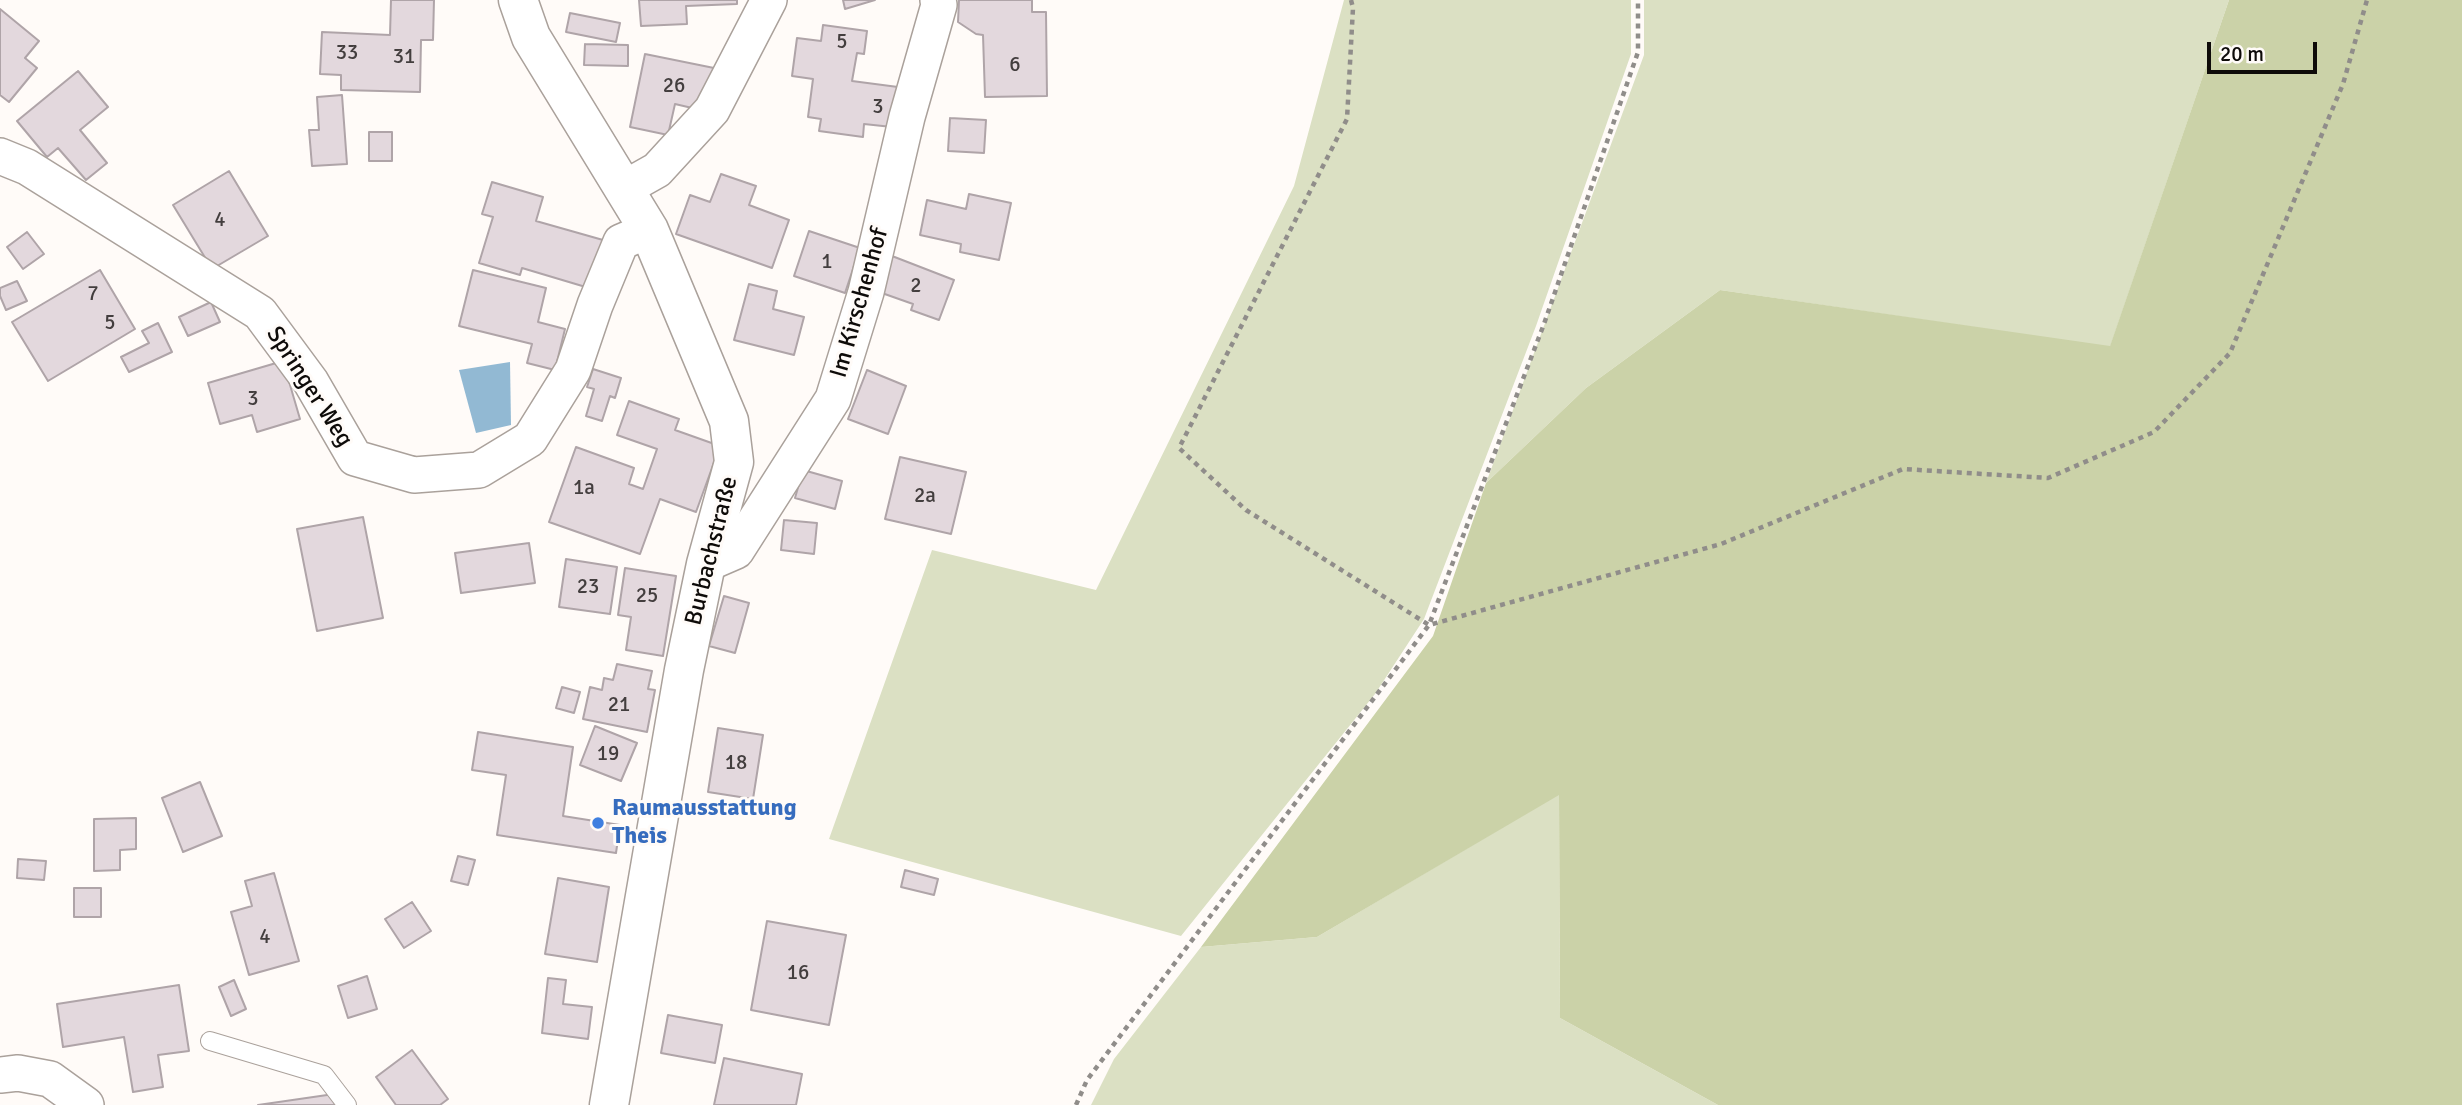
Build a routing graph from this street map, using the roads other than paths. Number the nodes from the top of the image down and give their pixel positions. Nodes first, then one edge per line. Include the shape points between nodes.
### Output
1 (518, 0) edge
2 (769, 0) edge
3 (939, 0) edge
4 (0, 156) edge
5 (625, 188) junction
6 (649, 230) junction
7 (706, 564) junction
8 (210, 1041) dead end
9 (0, 1075) edge
10 (86, 1105) edge
11 (347, 1105) edge
12 (609, 1105) edge

1 - 5 street, Burbachstraße via 531,37
2 - 5 street via 712,110 657,170
3 - 7 street, Im Kirschenhof via 866,292 833,399 736,551
4 - 6 street, Springer Weg via 27,167 260,313 311,382 355,458 414,475 479,470 530,439 573,370 621,242
5 - 6 street, Burbachstraße
6 - 7 street, Burbachstraße via 729,421 734,461
7 - 12 street, Burbachstraße via 681,683
8 - 11 lane via 324,1075
9 - 10 street via 50,1079

